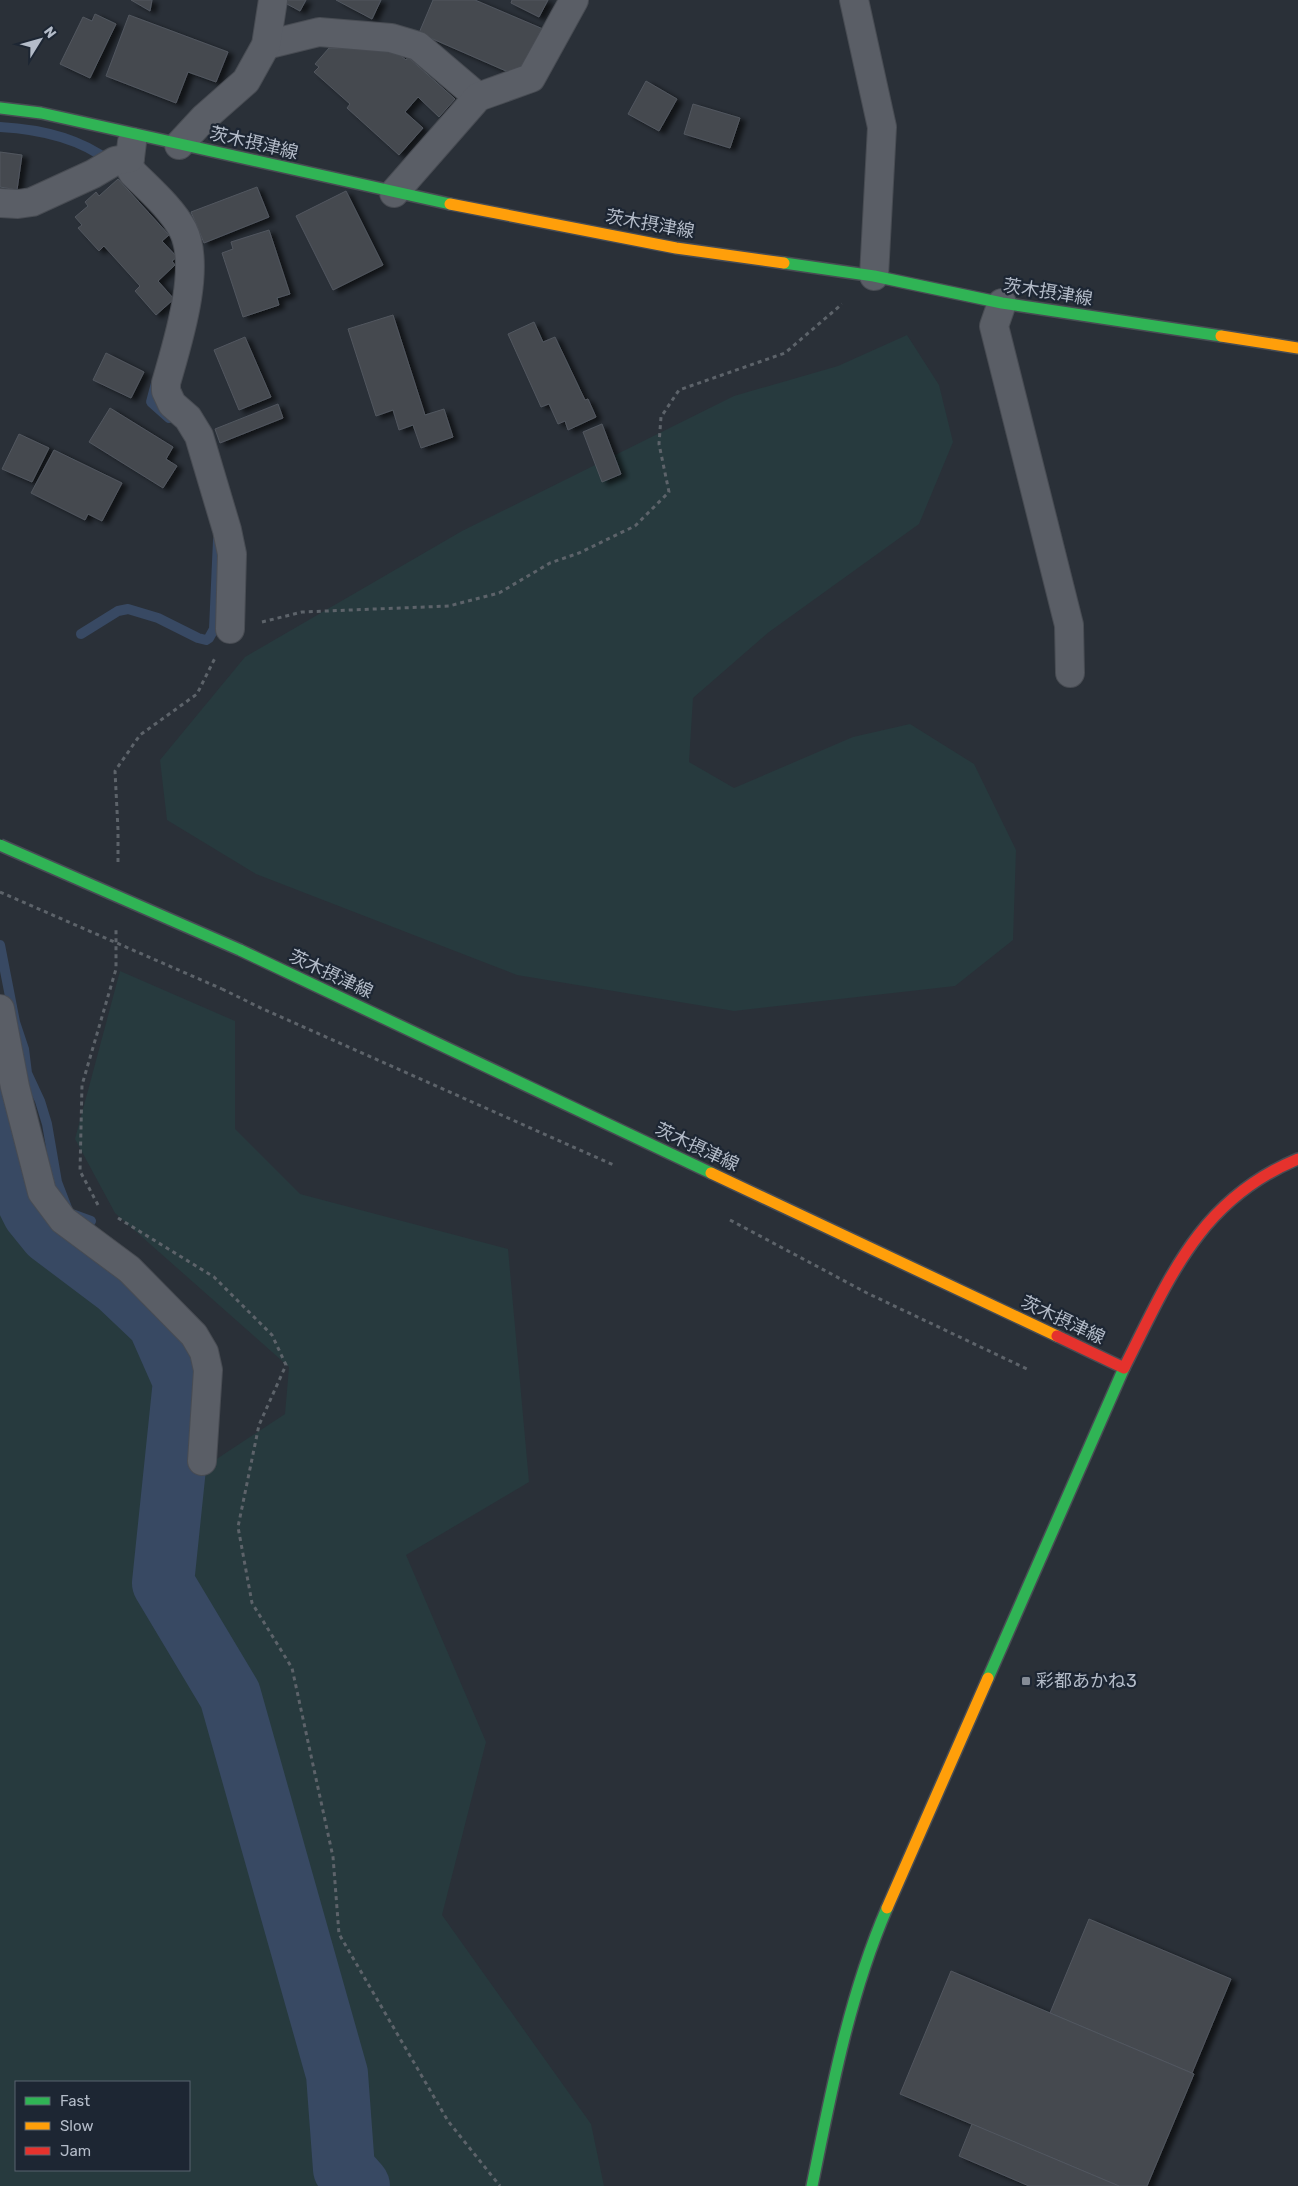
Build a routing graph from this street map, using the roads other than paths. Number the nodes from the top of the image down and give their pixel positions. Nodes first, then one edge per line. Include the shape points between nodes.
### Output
1 (574, 0) edge
2 (854, 0) edge
3 (268, 3) edge
4 (266, 45) junction
5 (478, 98) junction
6 (0, 108) edge
7 (180, 145) junction
8 (121, 155) junction
9 (394, 193) junction
10 (0, 202) edge
11 (874, 276) junction
12 (1002, 303) junction
13 (1298, 348) edge
14 (230, 629) road end
15 (1070, 673) dead end
16 (0, 845) edge
17 (0, 1009) edge
18 (1298, 1159) edge
19 (1124, 1368) junction
20 (202, 1461) dead end
21 (812, 2186) edge

1 - 5 street via 531,78
2 - 11 street via 882,127
3 - 4 street
4 - 5 street via 319,32 391,38 418,46
4 - 7 street via 246,81 204,118
5 - 9 street
6 - 8 main road, 茨木摂津線 via 41,113
7 - 8 main road, 茨木摂津線
7 - 9 main road, 茨木摂津線
8 - 10 street via 80,181 32,202
8 - 14 street via 133,173 179,222 188,250 190,259 184,315 166,391 172,404 195,427 227,530 232,554
9 - 11 main road, 茨木摂津線 via 676,248
11 - 12 main road, 茨木摂津線
12 - 13 main road, 茨木摂津線
12 - 15 street via 994,326 1069,625
16 - 19 main road, 茨木摂津線, bridge via 240,950
17 - 20 street via 15,1087 42,1192 63,1220 130,1269 194,1335 204,1352 208,1370
18 - 19 main road via 1287,1162 1232,1200 1206,1227 1178,1262
19 - 21 main road via 874,1940 836,2067

